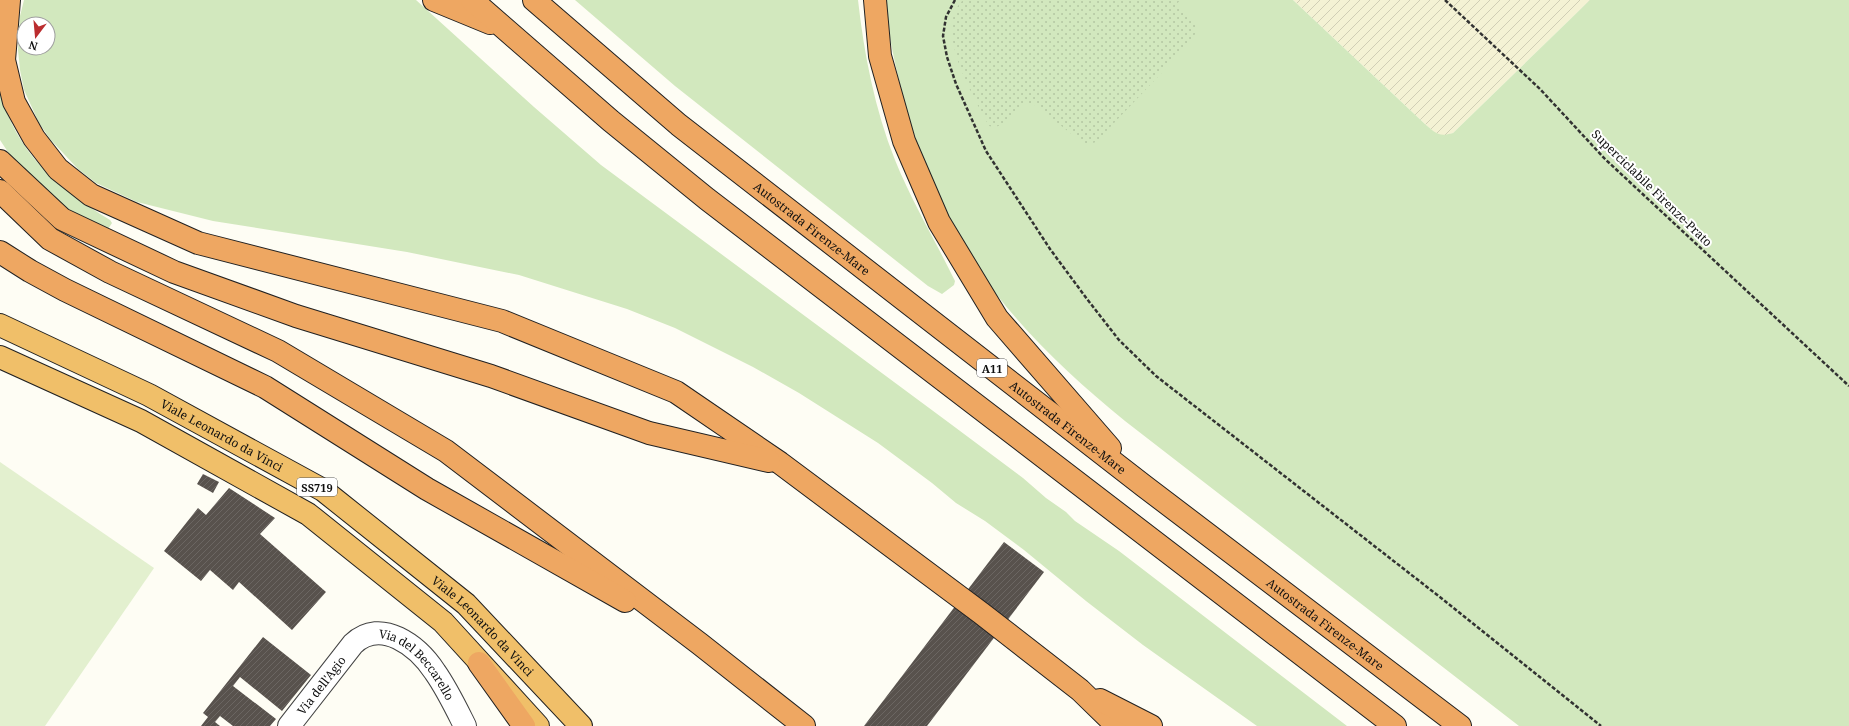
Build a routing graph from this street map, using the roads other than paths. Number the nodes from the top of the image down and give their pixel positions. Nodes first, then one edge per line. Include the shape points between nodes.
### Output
1 (10, 0) edge
2 (434, 0) edge
3 (472, 0) edge
4 (534, 0) edge
5 (875, 0) edge
6 (503, 29) junction
7 (0, 161) edge
8 (0, 192) edge
9 (0, 252) edge
10 (0, 325) edge
11 (0, 357) edge
12 (780, 463) junction
13 (1144, 486) junction
14 (352, 644) joint
15 (700, 644) junction
16 (479, 663) junction
17 (1080, 690) junction
18 (289, 726) edge
19 (465, 726) edge
20 (524, 726) edge
21 (538, 726) edge
22 (581, 726) edge
23 (804, 726) edge
24 (1117, 726) edge
25 (1151, 726) edge
26 (1395, 726) edge
27 (1460, 726) edge

1 - 12 highway via 4,60 14,102 34,138 58,169 91,195 198,243 502,321 676,392
2 - 6 highway
3 - 6 highway
4 - 13 highway, Autostrada Firenze-Mare / A11 via 679,125
5 - 13 highway via 880,56 904,141 938,222 997,318
6 - 26 highway via 707,199
7 - 12 highway via 62,218 174,272 296,316 491,376 649,433
8 - 15 highway via 50,238 110,272 278,350 446,451
9 - 15 highway via 79,297 265,386 427,489
10 - 22 highway, Viale Leonardo da Vinci / SS719 via 149,395 322,490 466,604
11 - 16 highway, Viale Leonardo da Vinci / SS719 via 141,421 308,514 443,622
12 - 17 highway
13 - 27 highway, Autostrada Firenze-Mare / A11
14 - 18 street, Via dell'Agio
14 - 19 street, Via del Beccarello via 361,636 375,632 390,635 415,649 435,672
15 - 23 highway
16 - 20 highway
16 - 21 highway, Viale Leonardo da Vinci / SS719
17 - 24 highway
17 - 25 highway

